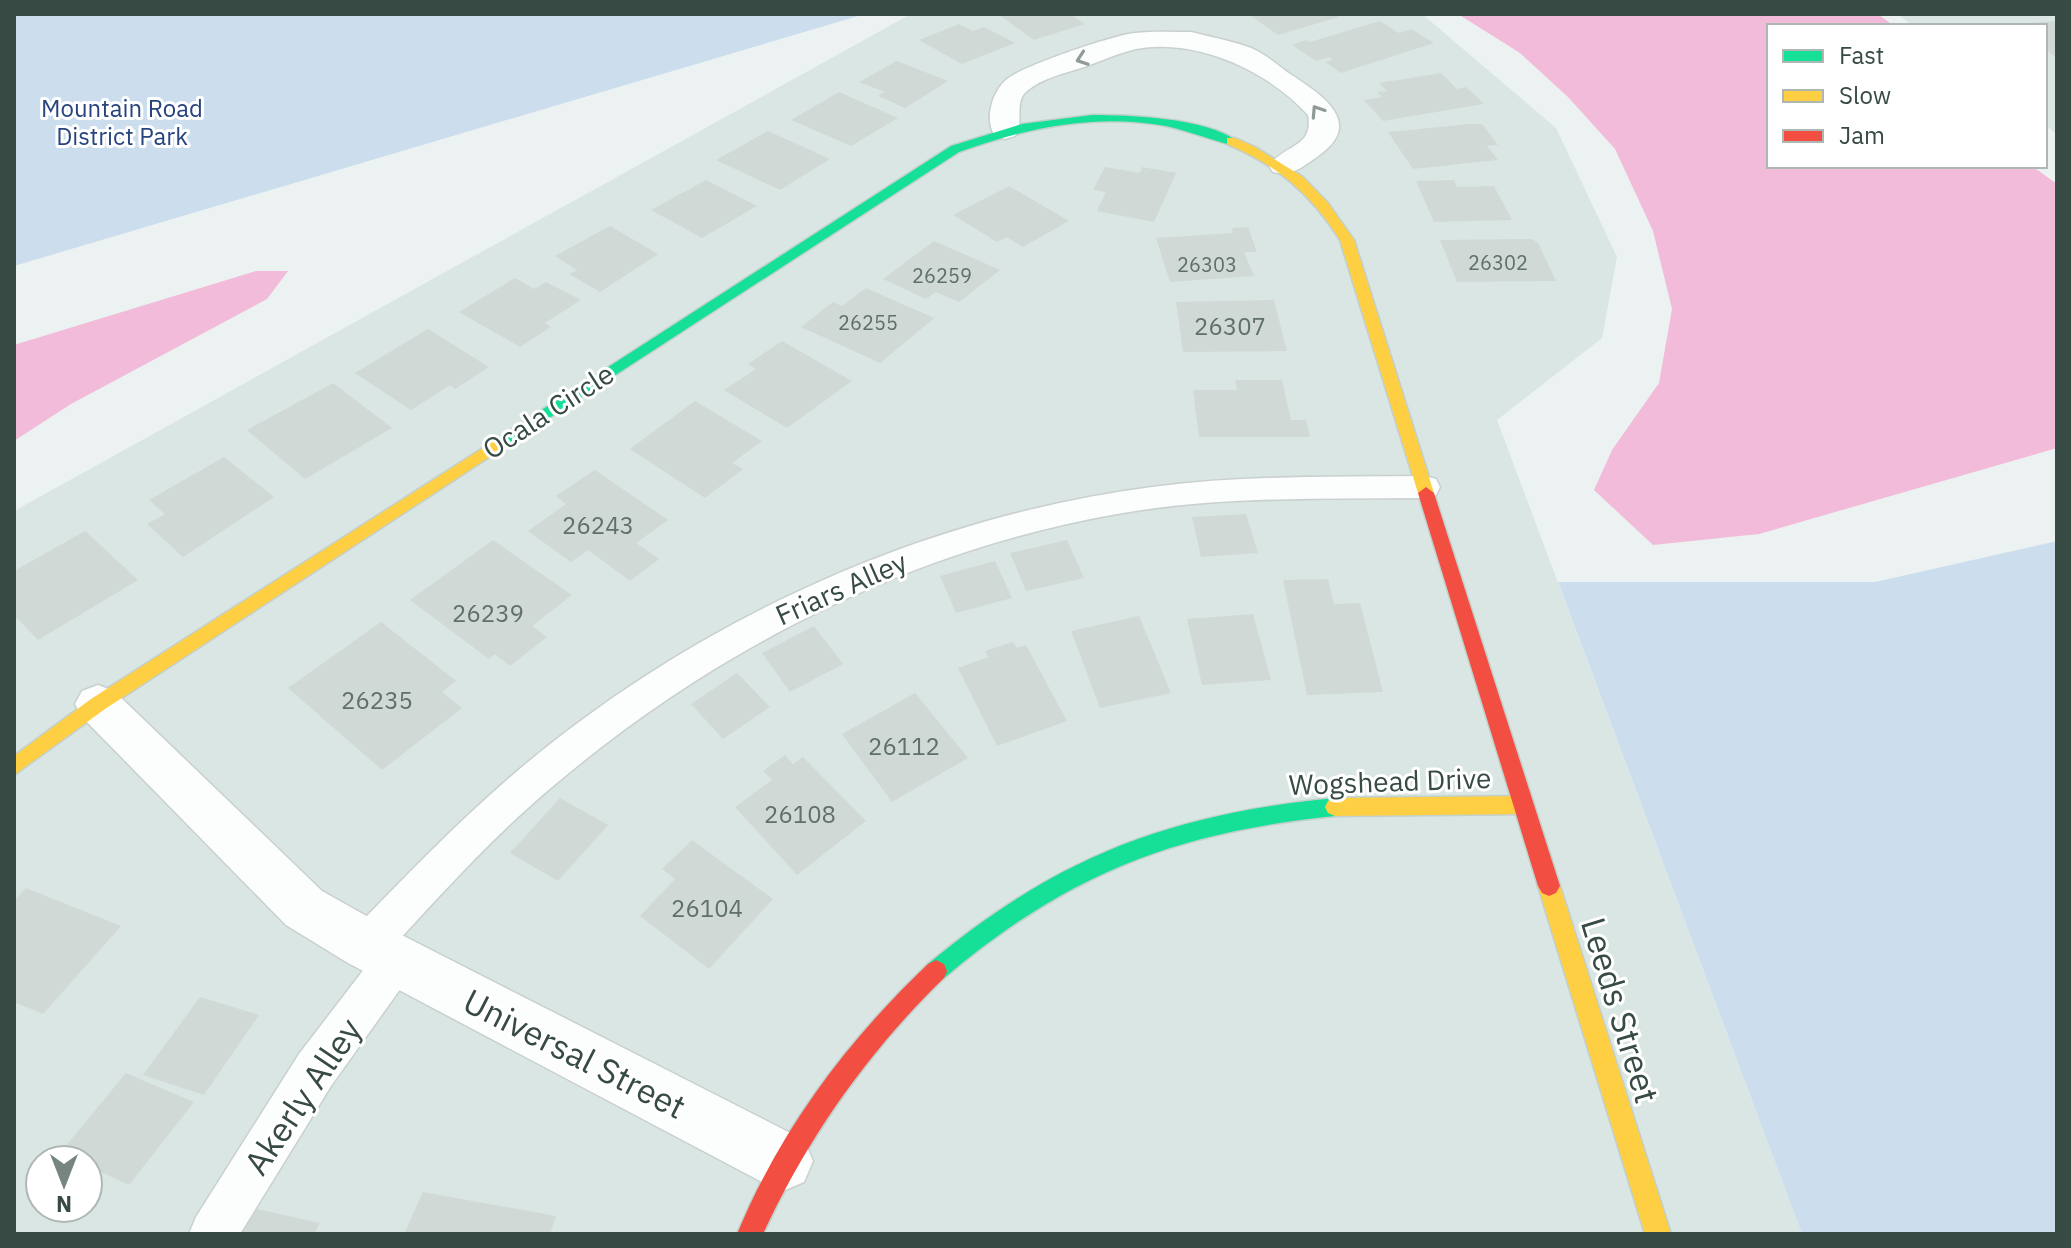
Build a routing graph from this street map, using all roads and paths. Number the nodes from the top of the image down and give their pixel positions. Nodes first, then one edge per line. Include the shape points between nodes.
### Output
1 (1005, 130) junction
2 (1284, 166) junction
3 (1425, 487) junction
4 (98, 704) junction
5 (14, 767) edge
6 (1524, 805) junction
7 (382, 953) junction
8 (783, 1161) junction
9 (213, 1234) edge
10 (750, 1234) edge
11 (1658, 1234) edge

1 - 2 street, Ocala Circle via 1092,119 1137,120 1222,138
2 -> 1 street via 1318,143 1325,128 1322,113 1244,55 1191,40 1134,41 1034,75 1016,85 1006,99
1 - 4 street, Ocala Circle via 943,154
2 - 3 street, Wogshead Drive via 1328,205 1347,240
3 - 6 street, Wogshead Drive
3 - 7 lane, Friars Alley via 1218,491 1119,502 991,531 834,586 732,639 637,699 526,787 458,850
4 - 5 street, Ocala Circle
4 - 7 street via 304,908
6 - 8 street, Wogshead Drive via 1281,811 1175,832 1082,867 1002,914 919,982 850,1060
6 - 11 street, Leeds Street
7 - 8 street, Universal Street
7 - 9 lane, Akerly Alley
8 - 10 street, Wogshead Drive

